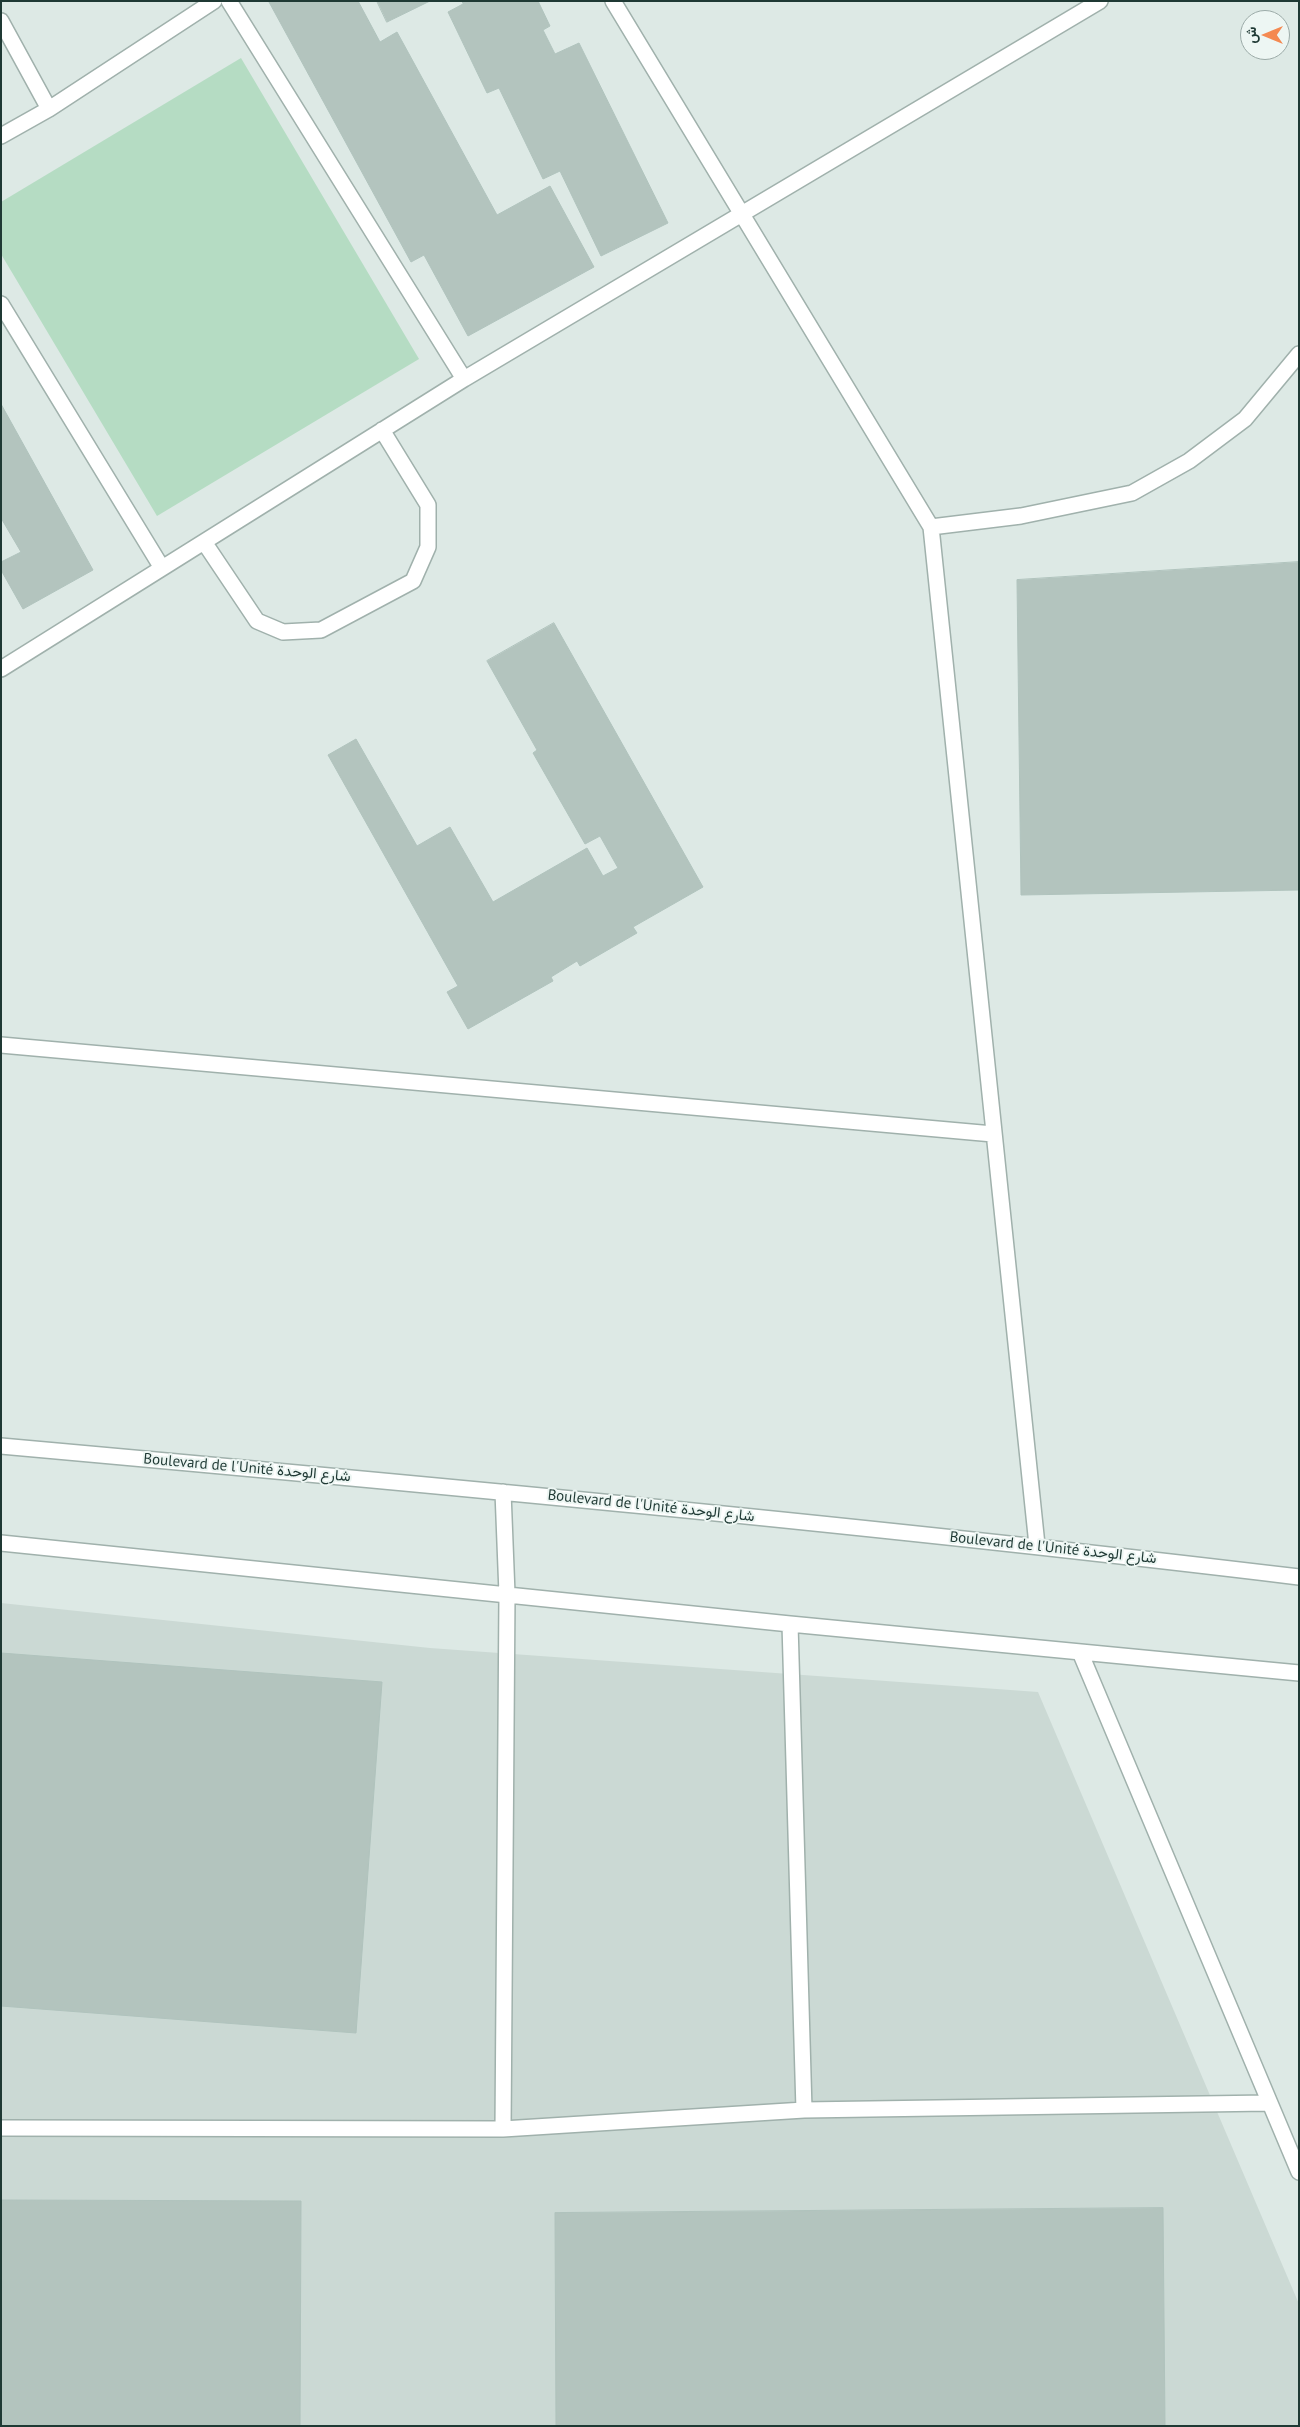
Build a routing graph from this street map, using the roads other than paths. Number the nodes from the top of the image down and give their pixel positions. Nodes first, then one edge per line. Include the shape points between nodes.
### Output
1 (214, 1) edge
2 (229, 1) edge
3 (613, 1) edge
4 (1100, 1) edge
5 (1, 20) edge
6 (49, 109) junction
7 (1, 136) edge
8 (741, 214) junction
9 (1, 304) edge
10 (1299, 354) edge
11 (464, 379) junction
12 (382, 430) junction
13 (930, 527) junction
14 (204, 542) junction
15 (162, 568) junction
16 (1, 669) edge
17 (1, 1044) edge
18 (993, 1134) junction
19 (1, 1446) edge
20 (503, 1492) junction
21 (1, 1543) edge
22 (1038, 1545) junction
23 (1299, 1577) edge
24 (507, 1594) junction
25 (790, 1624) junction
26 (1080, 1652) junction
27 (1299, 1673) edge
28 (1268, 2103) junction
29 (804, 2110) junction
30 (1, 2128) edge
31 (503, 2129) junction
32 (1299, 2172) edge

1 - 6 street
2 - 11 street
3 - 8 street
4 - 8 street
5 - 6 street
6 - 7 street
8 - 11 street
8 - 13 street
9 - 15 street
10 - 13 street via 1245,418 1189,461 1132,493 1021,516
11 - 12 street
12 - 14 street
12 - 14 street via 428,505 428,547 413,581 321,630 283,632 257,620
13 - 18 street
14 - 15 street
15 - 16 street
17 - 18 street
18 - 22 street
19 - 20 street, Boulevard de l'Unité شارع الوحدة
20 - 22 street, Boulevard de l'Unité شارع الوحدة
20 - 24 street
21 - 24 street
22 - 23 street, Boulevard de l'Unité شارع الوحدة
24 - 25 street
24 - 31 street
25 - 26 street
25 - 29 street
26 - 27 street
26 - 28 street
28 - 29 street
28 - 32 street
29 - 31 street
30 - 31 street

